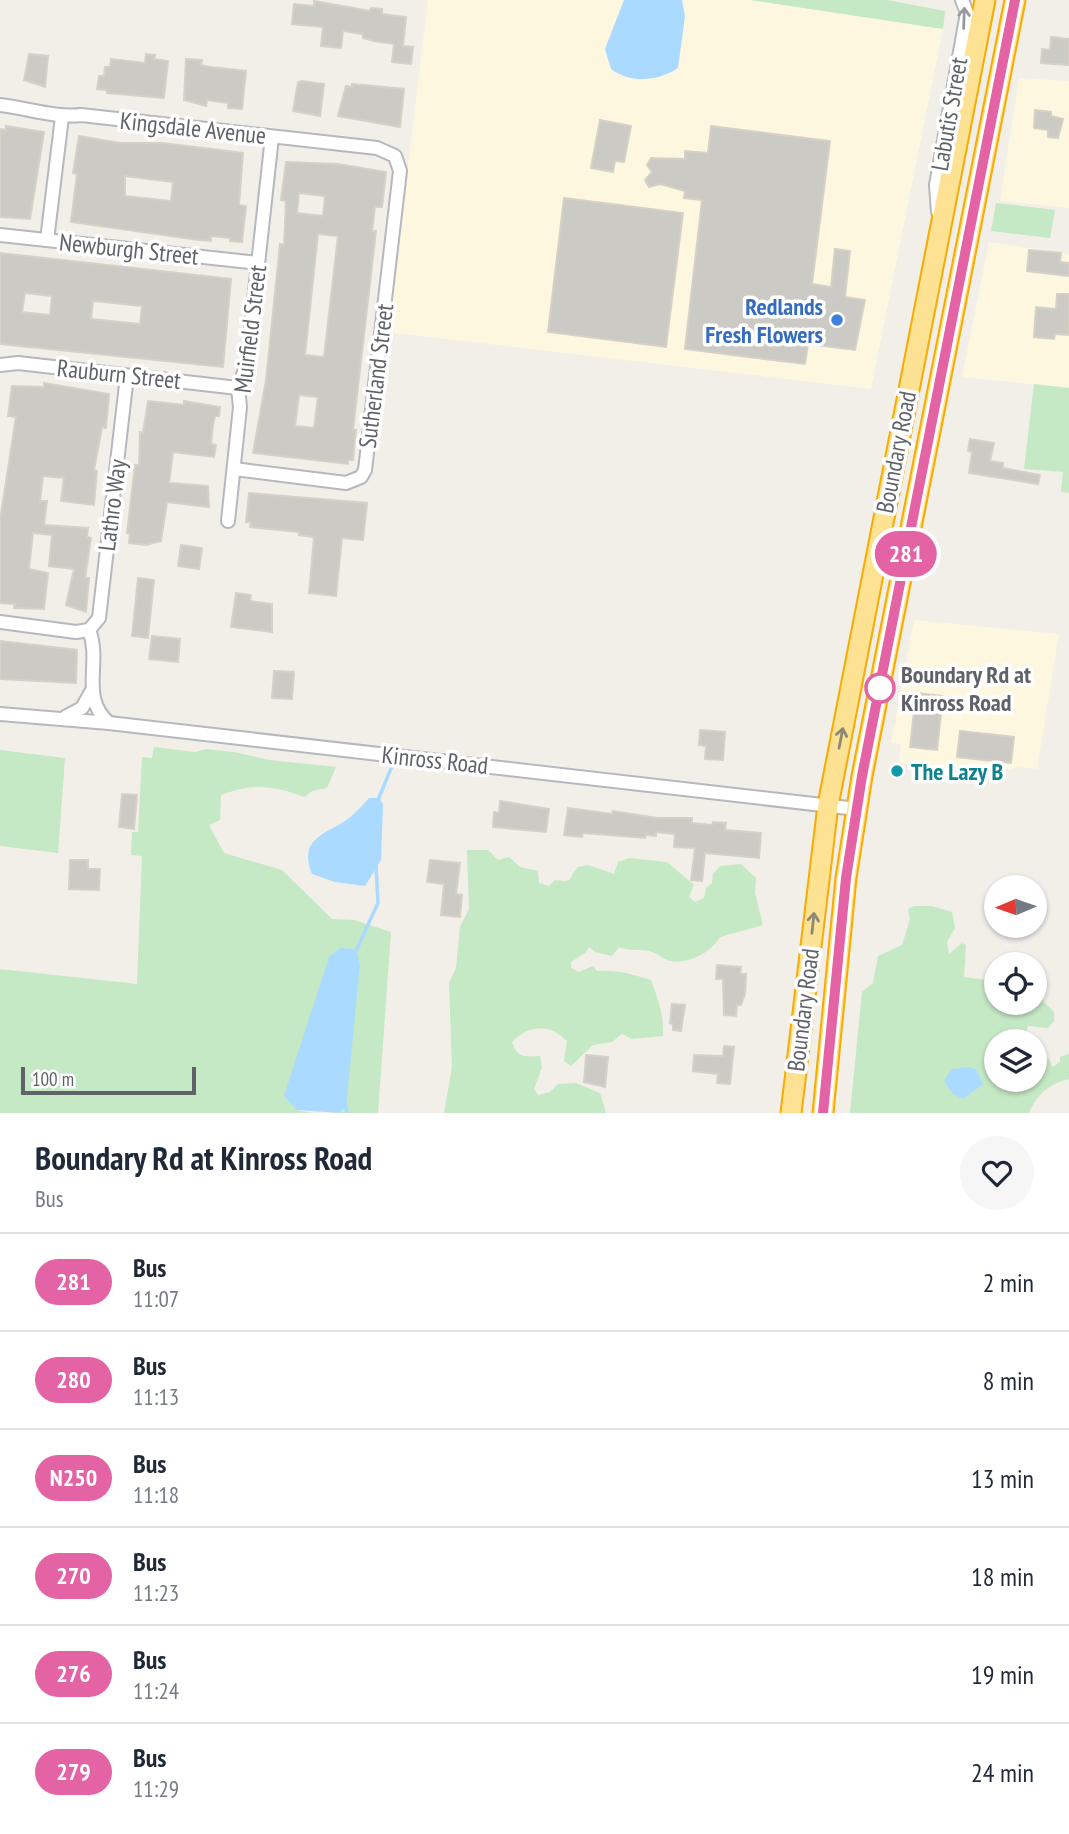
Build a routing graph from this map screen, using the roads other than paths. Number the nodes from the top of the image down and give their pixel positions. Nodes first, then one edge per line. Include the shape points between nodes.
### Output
1 (962, 0) edge
2 (985, 0) edge
3 (1015, 0) edge
4 (972, 66) junction
5 (1001, 71) junction
6 (0, 105) edge
7 (62, 117) junction
8 (272, 137) junction
9 (388, 150) joint
10 (940, 230) junction
11 (0, 234) edge
12 (47, 240) junction
13 (258, 263) junction
14 (0, 365) edge
15 (127, 376) junction
16 (238, 388) junction
17 (234, 470) junction
18 (228, 521) dead end
19 (0, 622) edge
20 (89, 630) junction
21 (91, 692) junction
22 (0, 708) edge
23 (7, 713) edge
24 (61, 719) junction
25 (108, 723) junction
26 (828, 805) junction
27 (857, 808) junction
28 (791, 1113) edge
29 (822, 1113) edge

10 -> 1 street, Labutis Street via 936,185 967,13
2 - 4 highway, Boundary Road
3 - 5 highway, Boundary Road
4 - 5 highway
4 - 10 highway, Boundary Road
5 - 27 highway, Boundary Road
6 - 7 street, Kingsdale Avenue
7 - 8 street, Kingsdale Avenue via 82,115
7 - 12 street
8 - 9 street, Kingsdale Avenue
8 - 13 street, Muirfield Street
9 - 17 street, Sutherland Street via 400,171 365,470 361,477 346,483
26 -> 10 highway, Boundary Road
11 - 12 street, Newburgh Street
12 - 13 street, Newburgh Street
13 - 16 street, Muirfield Street via 247,364
14 - 15 street, Rauburn Street via 18,363
15 - 16 street, Rauburn Street
15 - 20 street, Lathro Way via 99,618
16 - 17 street, Muirfield Street
17 - 18 street, Muirfield Street
19 - 20 street
20 - 21 street, Lathro Way via 95,649
21 - 24 street via 82,708
21 - 25 street via 97,711
22 - 23 street, Kinross Road
23 - 24 street, Kinross Road
24 - 25 street, Kinross Road
25 - 26 street, Kinross Road
26 - 27 street, Kinross Road
28 -> 26 highway, Boundary Road
27 - 29 highway, Boundary Road

